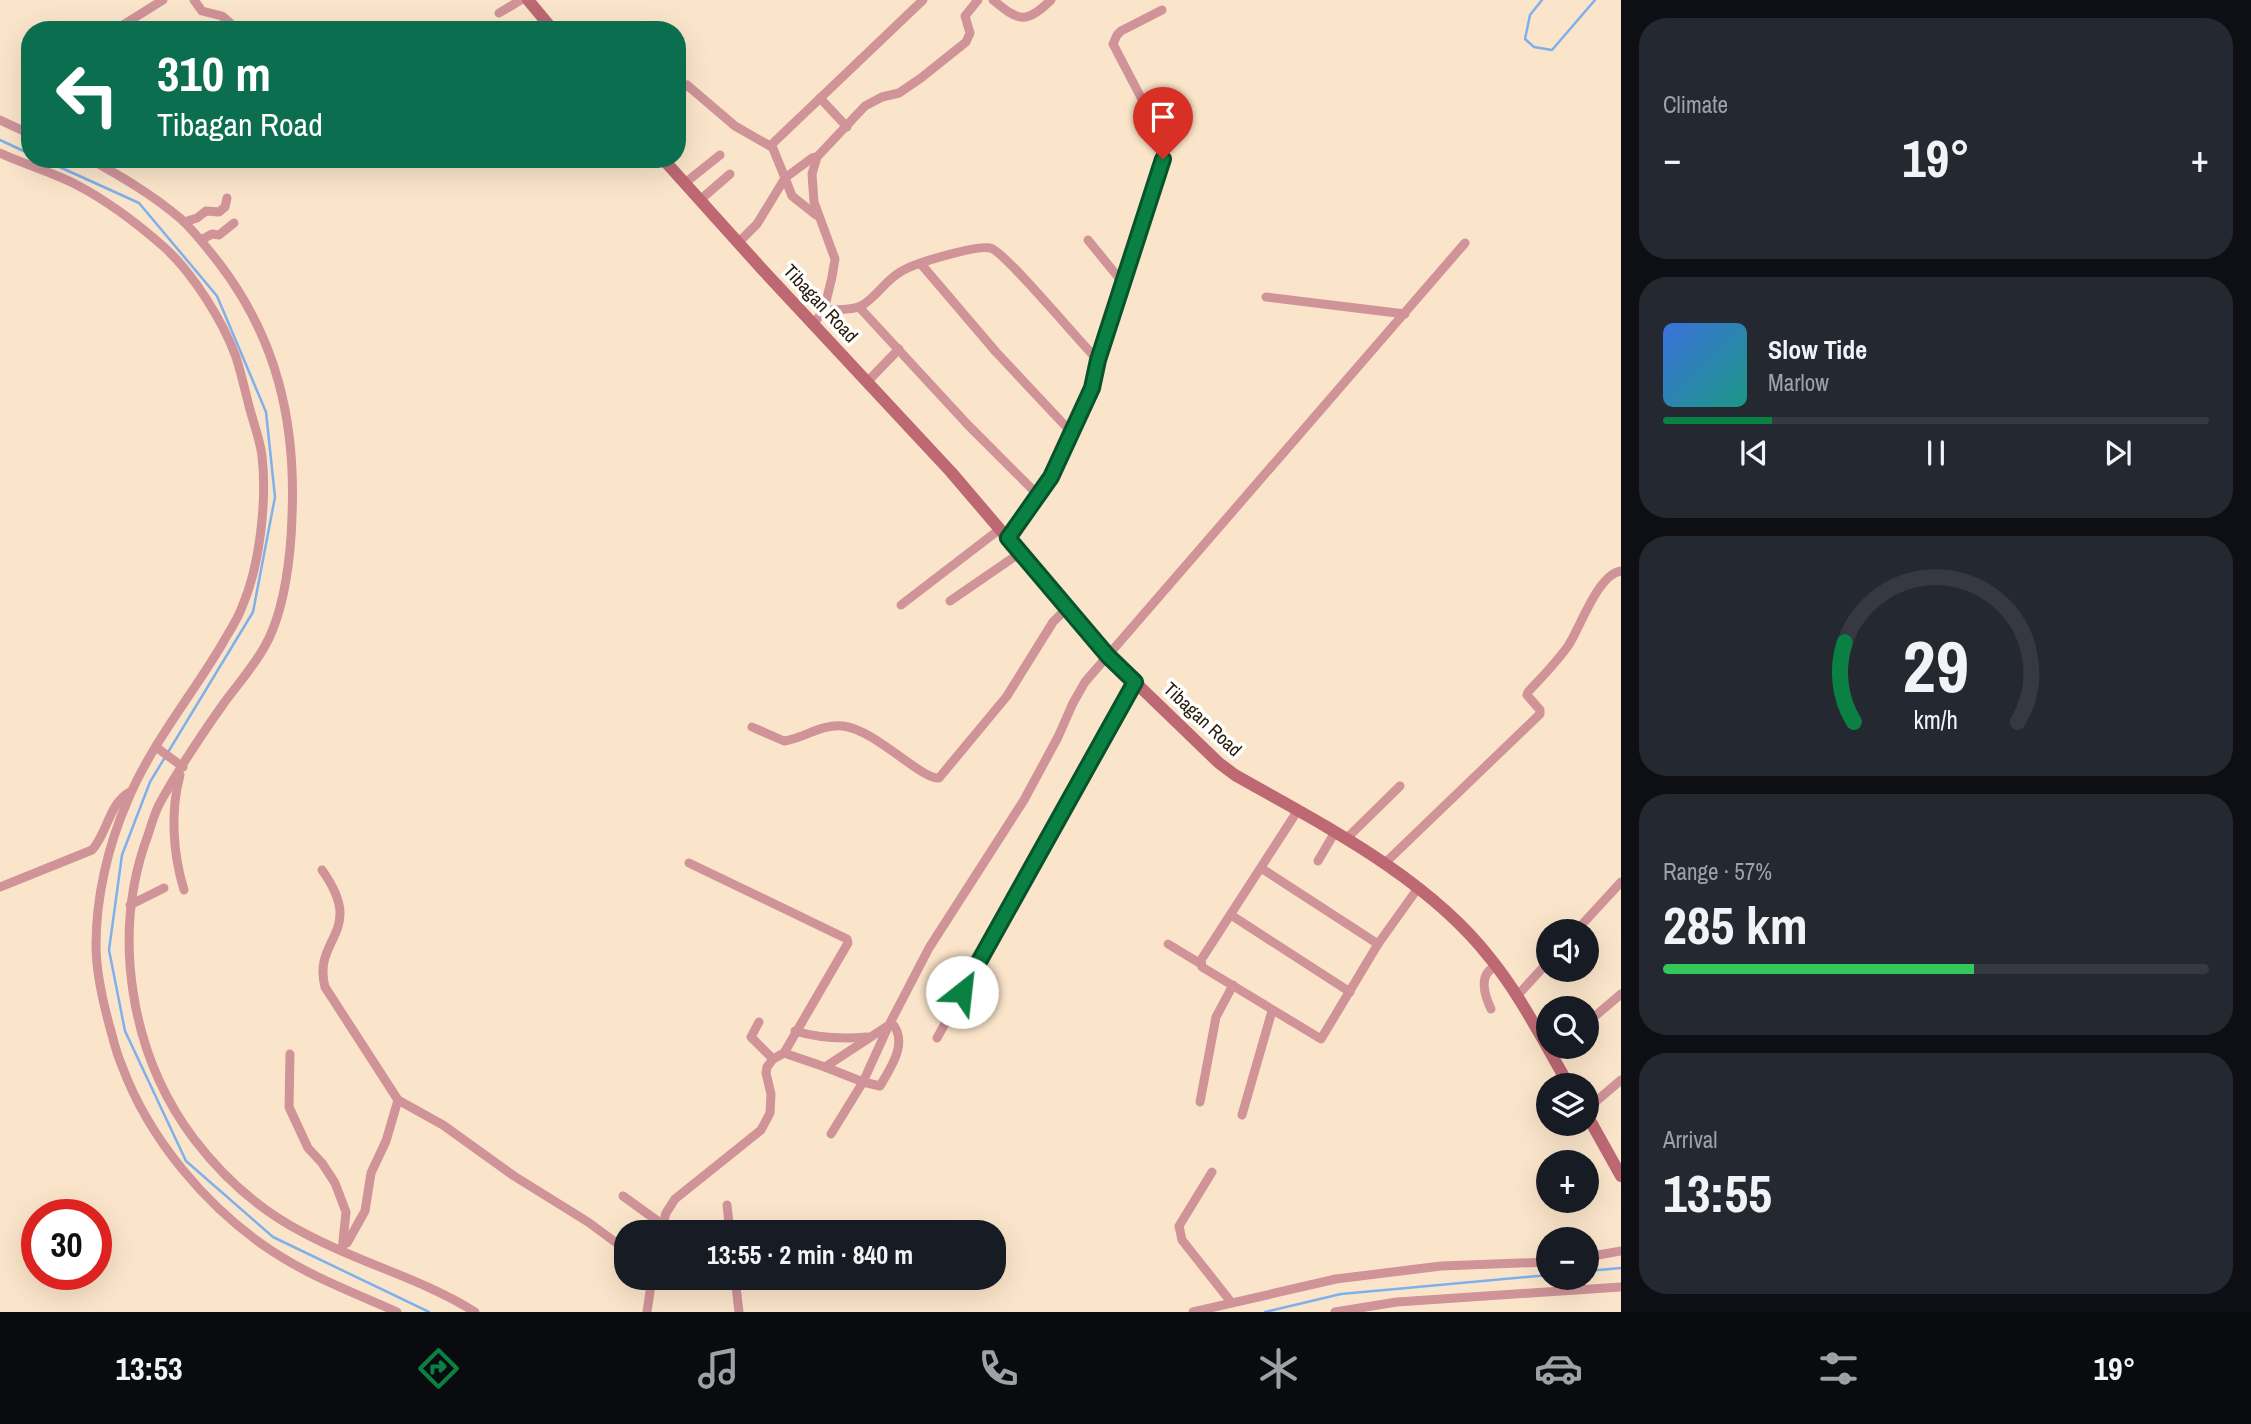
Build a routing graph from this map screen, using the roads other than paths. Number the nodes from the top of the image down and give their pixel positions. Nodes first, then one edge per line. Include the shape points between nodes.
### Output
1 (163, 0) edge
2 (194, 0) edge
3 (521, 0) edge
4 (528, 0) edge
5 (923, 0) edge
6 (978, 0) edge
7 (993, 0) edge
8 (1051, 0) edge
9 (1162, 10) dead end
10 (499, 13) dead end
11 (129, 21) edge
12 (228, 21) edge
13 (546, 21) edge
14 (686, 86) edge
15 (820, 98) junction
16 (0, 120) edge
17 (21, 125) edge
18 (14, 126) junction
19 (847, 127) junction
20 (21, 130) edge
21 (772, 146) junction
22 (0, 153) edge
23 (720, 155) dead end
24 (817, 157) junction
25 (21, 162) edge
26 (37, 168) edge
27 (105, 168) edge
28 (671, 168) edge
29 (730, 174) dead end
30 (785, 178) junction
31 (685, 183) junction
32 (227, 198) dead end
33 (700, 200) junction
34 (819, 219) junction
35 (184, 222) junction
36 (234, 223) dead end
37 (201, 240) junction
38 (1088, 240) dead end
39 (738, 243) junction
40 (1465, 243) dead end
41 (921, 264) junction
42 (1123, 283) junction
43 (1266, 298) dead end
44 (859, 307) junction
45 (824, 310) junction
46 (1405, 314) junction
47 (814, 323) junction
48 (899, 349) junction
49 (1098, 360) junction
50 (867, 381) junction
51 (1072, 433) junction
52 (1039, 496) junction
53 (1004, 533) junction
54 (1020, 553) junction
55 (1621, 571) edge
56 (950, 601) dead end
57 (901, 605) dead end
58 (1067, 608) junction
59 (1108, 656) junction
60 (1135, 682) junction
61 (752, 727) dead end
62 (158, 749) junction
63 (179, 766) junction
64 (1400, 786) dead end
65 (131, 791) junction
66 (1298, 810) junction
67 (1340, 836) junction
68 (1318, 862) dead end
69 (689, 863) dead end
70 (1384, 864) junction
71 (1261, 868) junction
72 (322, 870) dead end
73 (1620, 883) edge
74 (0, 887) edge
75 (164, 888) dead end
76 (1418, 888) junction
77 (184, 890) dead end
78 (130, 905) junction
79 (1231, 915) junction
80 (1587, 919) edge
81 (1168, 944) dead end
82 (1378, 944) junction
83 (1201, 964) junction
84 (1496, 966) junction
85 (1536, 975) edge
86 (1233, 985) junction
87 (1350, 992) junction
88 (1621, 994) edge
89 (1516, 997) junction
90 (1491, 1009) dead end
91 (1272, 1011) junction
92 (1599, 1013) edge
93 (759, 1022) dead end
94 (890, 1023) junction
95 (1536, 1030) edge
96 (795, 1031) junction
97 (872, 1036) junction
98 (937, 1038) dead end
99 (784, 1053) junction
100 (290, 1054) dead end
101 (773, 1059) junction
102 (824, 1067) junction
103 (1621, 1080) edge
104 (863, 1082) junction
105 (1599, 1099) edge
106 (398, 1100) junction
107 (1200, 1102) dead end
108 (1242, 1115) dead end
109 (831, 1134) dead end
110 (1599, 1136) edge
111 (1212, 1172) dead end
112 (1621, 1176) edge
113 (623, 1196) dead end
114 (727, 1205) dead end
115 (652, 1220) edge
116 (664, 1220) edge
117 (729, 1220) edge
118 (614, 1241) edge
119 (342, 1251) junction
120 (1621, 1251) edge
121 (1599, 1255) edge
122 (1536, 1262) edge
123 (1621, 1287) edge
124 (650, 1290) edge
125 (736, 1290) edge
126 (1231, 1302) junction
127 (1197, 1311) edge
128 (397, 1312) edge
129 (475, 1312) edge
130 (647, 1312) edge
131 (739, 1312) edge
132 (1335, 1312) edge

1 - 11 street
2 - 12 street via 202,11
3 - 10 street
4 - 13 main road
5 - 15 street
6 - 19 street via 965,16 970,33 966,43 899,93 865,106
7 - 8 street via 1021,17 1035,15
9 - 42 street via 1121,31 1113,44 1167,146
14 - 21 street via 735,125
15 - 19 street
15 - 21 street
16 - 18 street
17 - 18 street
18 - 20 street
19 - 24 street
21 - 30 street
22 - 25 street
23 - 31 street
24 - 30 street
24 - 34 street via 812,188
26 - 62 street via 76,184 133,222 167,249 202,290 235,354 261,452 260,535 242,608
27 - 35 street via 158,200
28 - 31 main road, Tibagan Road
29 - 33 street
30 - 34 street via 792,195
30 - 39 street via 757,224
31 - 33 main road, Tibagan Road
32 - 35 street via 219,212 206,211
33 - 39 main road, Tibagan Road
34 - 45 street via 835,259
35 - 37 street
36 - 37 street via 219,235
37 - 63 street via 233,281 266,342 277,371 294,474 289,555 267,643
38 - 42 street
39 - 47 main road, Tibagan Road
40 - 46 street
41 - 44 street via 898,273
41 - 49 street via 992,248
41 - 51 street
42 - 49 street
43 - 46 street
44 - 45 street
44 - 48 street
45 - 47 street
46 - 59 street
47 - 50 main road, Tibagan Road
48 - 50 street
48 - 52 street
49 - 51 street via 1093,385
50 - 53 main road, Tibagan Road
51 - 52 street
52 - 53 street
53 - 54 main road, Tibagan Road
53 - 57 street
54 - 56 street
54 - 58 main road, Tibagan Road
55 - 70 street via 1612,574 1599,590 1569,644 1528,692 1540,714
58 - 59 main road, Tibagan Road
58 - 61 street via 1053,622 1007,696 939,778 928,777 888,747 851,728 818,728 781,741
59 - 60 main road, Tibagan Road
59 - 94 street via 1078,694 1024,800 929,948
60 - 66 main road, Tibagan Road via 1219,763
60 - 98 street
62 - 63 street
62 - 65 street
63 - 77 street via 175,854
63 - 78 street via 139,858
64 - 67 street
65 - 74 street via 118,802 92,850
65 - 128 street via 108,859 96,941 103,1002 120,1063 135,1096 159,1138 192,1180 245,1231 311,1274
66 - 67 main road, Tibagan Road
66 - 71 street
67 - 68 street
67 - 70 main road, Tibagan Road
69 - 96 street via 847,938
70 - 76 main road, Tibagan Road
71 - 79 street
71 - 82 street
72 - 106 street via 334,886 341,910 341,922 323,967 325,987
73 - 80 street
75 - 78 street
76 - 82 street
76 - 84 main road, Tibagan Road via 1446,909
78 - 119 street via 135,1005 161,1083 182,1120 219,1167 253,1199 303,1233
79 - 83 street
79 - 87 street
81 - 83 street
82 - 87 street
83 - 86 street
84 - 89 main road, Tibagan Road
84 - 90 street via 1485,975 1484,990
85 - 89 street
86 - 91 street
86 - 107 street via 1216,1017
87 - 91 street via 1321,1039
88 - 92 street
89 - 95 main road, Tibagan Road
91 - 108 street
93 - 101 street via 751,1037
94 - 97 street
94 - 104 street
94 - 104 street via 899,1031 900,1040 882,1084 877,1087
96 - 97 street via 846,1038
96 - 99 street
97 - 102 street
99 - 101 street
99 - 102 street
100 - 119 street via 289,1107 308,1148 335,1183 346,1212
101 - 116 street via 766,1073 769,1113 761,1130 675,1199
102 - 104 street
103 - 105 street
104 - 109 street
106 - 118 street via 443,1125
106 - 119 street via 371,1173 365,1211
110 - 112 main road
111 - 126 street via 1179,1232
113 - 115 street
114 - 117 street
119 - 129 street via 425,1284
120 - 121 street
122 - 126 street via 1441,1266 1336,1279
123 - 132 street via 1397,1302
124 - 130 street
125 - 131 street
126 - 127 street

